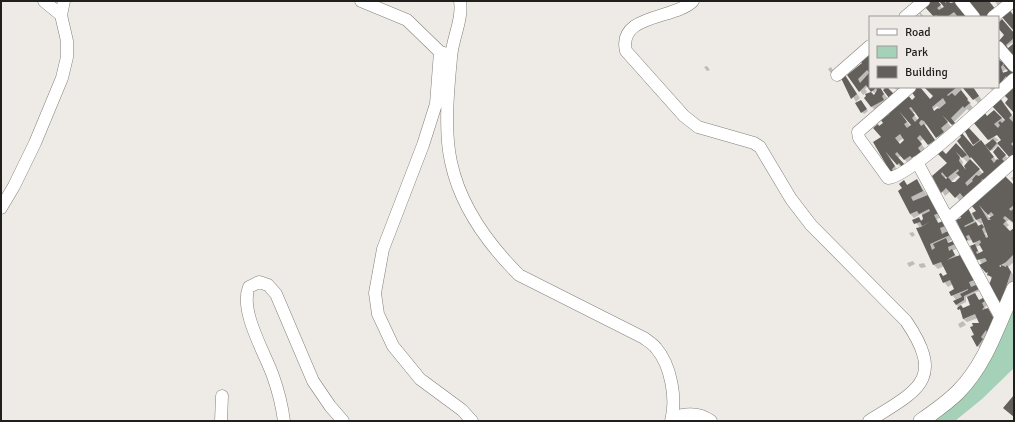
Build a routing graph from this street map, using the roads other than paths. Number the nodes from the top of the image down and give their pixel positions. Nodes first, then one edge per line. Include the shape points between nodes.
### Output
1 (44, 1) edge
2 (64, 1) edge
3 (361, 1) edge
4 (460, 1) edge
5 (694, 1) edge
6 (924, 1) edge
7 (961, 1) edge
8 (1013, 1) edge
9 (61, 15) junction
10 (906, 16) edge
11 (973, 16) edge
12 (994, 16) edge
13 (869, 47) edge
14 (999, 48) edge
15 (446, 53) junction
16 (1014, 66) edge
17 (836, 75) dead end
18 (1014, 79) edge
19 (909, 88) edge
20 (1014, 161) edge
21 (917, 162) junction
22 (1, 208) edge
23 (948, 219) junction
24 (1014, 289) edge
25 (1001, 318) junction
26 (222, 396) dead end
27 (671, 420) edge
28 (221, 421) edge
29 (284, 421) edge
30 (343, 421) edge
31 (472, 421) edge
32 (711, 421) edge
33 (869, 421) edge
34 (921, 421) edge

1 - 9 street
2 - 9 street
3 - 15 street via 407,20
4 - 15 street via 459,18
5 - 33 street via 636,25 627,34 624,42 626,51 684,116 698,127 760,147 791,199 811,225 906,321 918,337 926,365 919,386
6 - 10 street
7 - 11 street
8 - 12 street
9 - 22 street via 67,41 67,57 62,78 35,143
13 - 17 street
14 - 16 street
15 - 27 street via 450,161 462,197 481,231 519,275 644,338 656,347 668,373 673,402
15 - 31 street via 436,104 423,145 382,249 375,292 378,314 393,346 420,379 462,410
18 - 21 street
19 - 21 street via 864,126 858,132 858,138 888,178 897,176
20 - 23 street
21 - 23 street
23 - 25 street
24 - 25 main road
25 - 34 main road via 976,371 958,392
26 - 28 street
27 - 32 street via 694,414
29 - 30 street via 273,376 246,302 249,287 259,282 268,285 276,294 313,381

